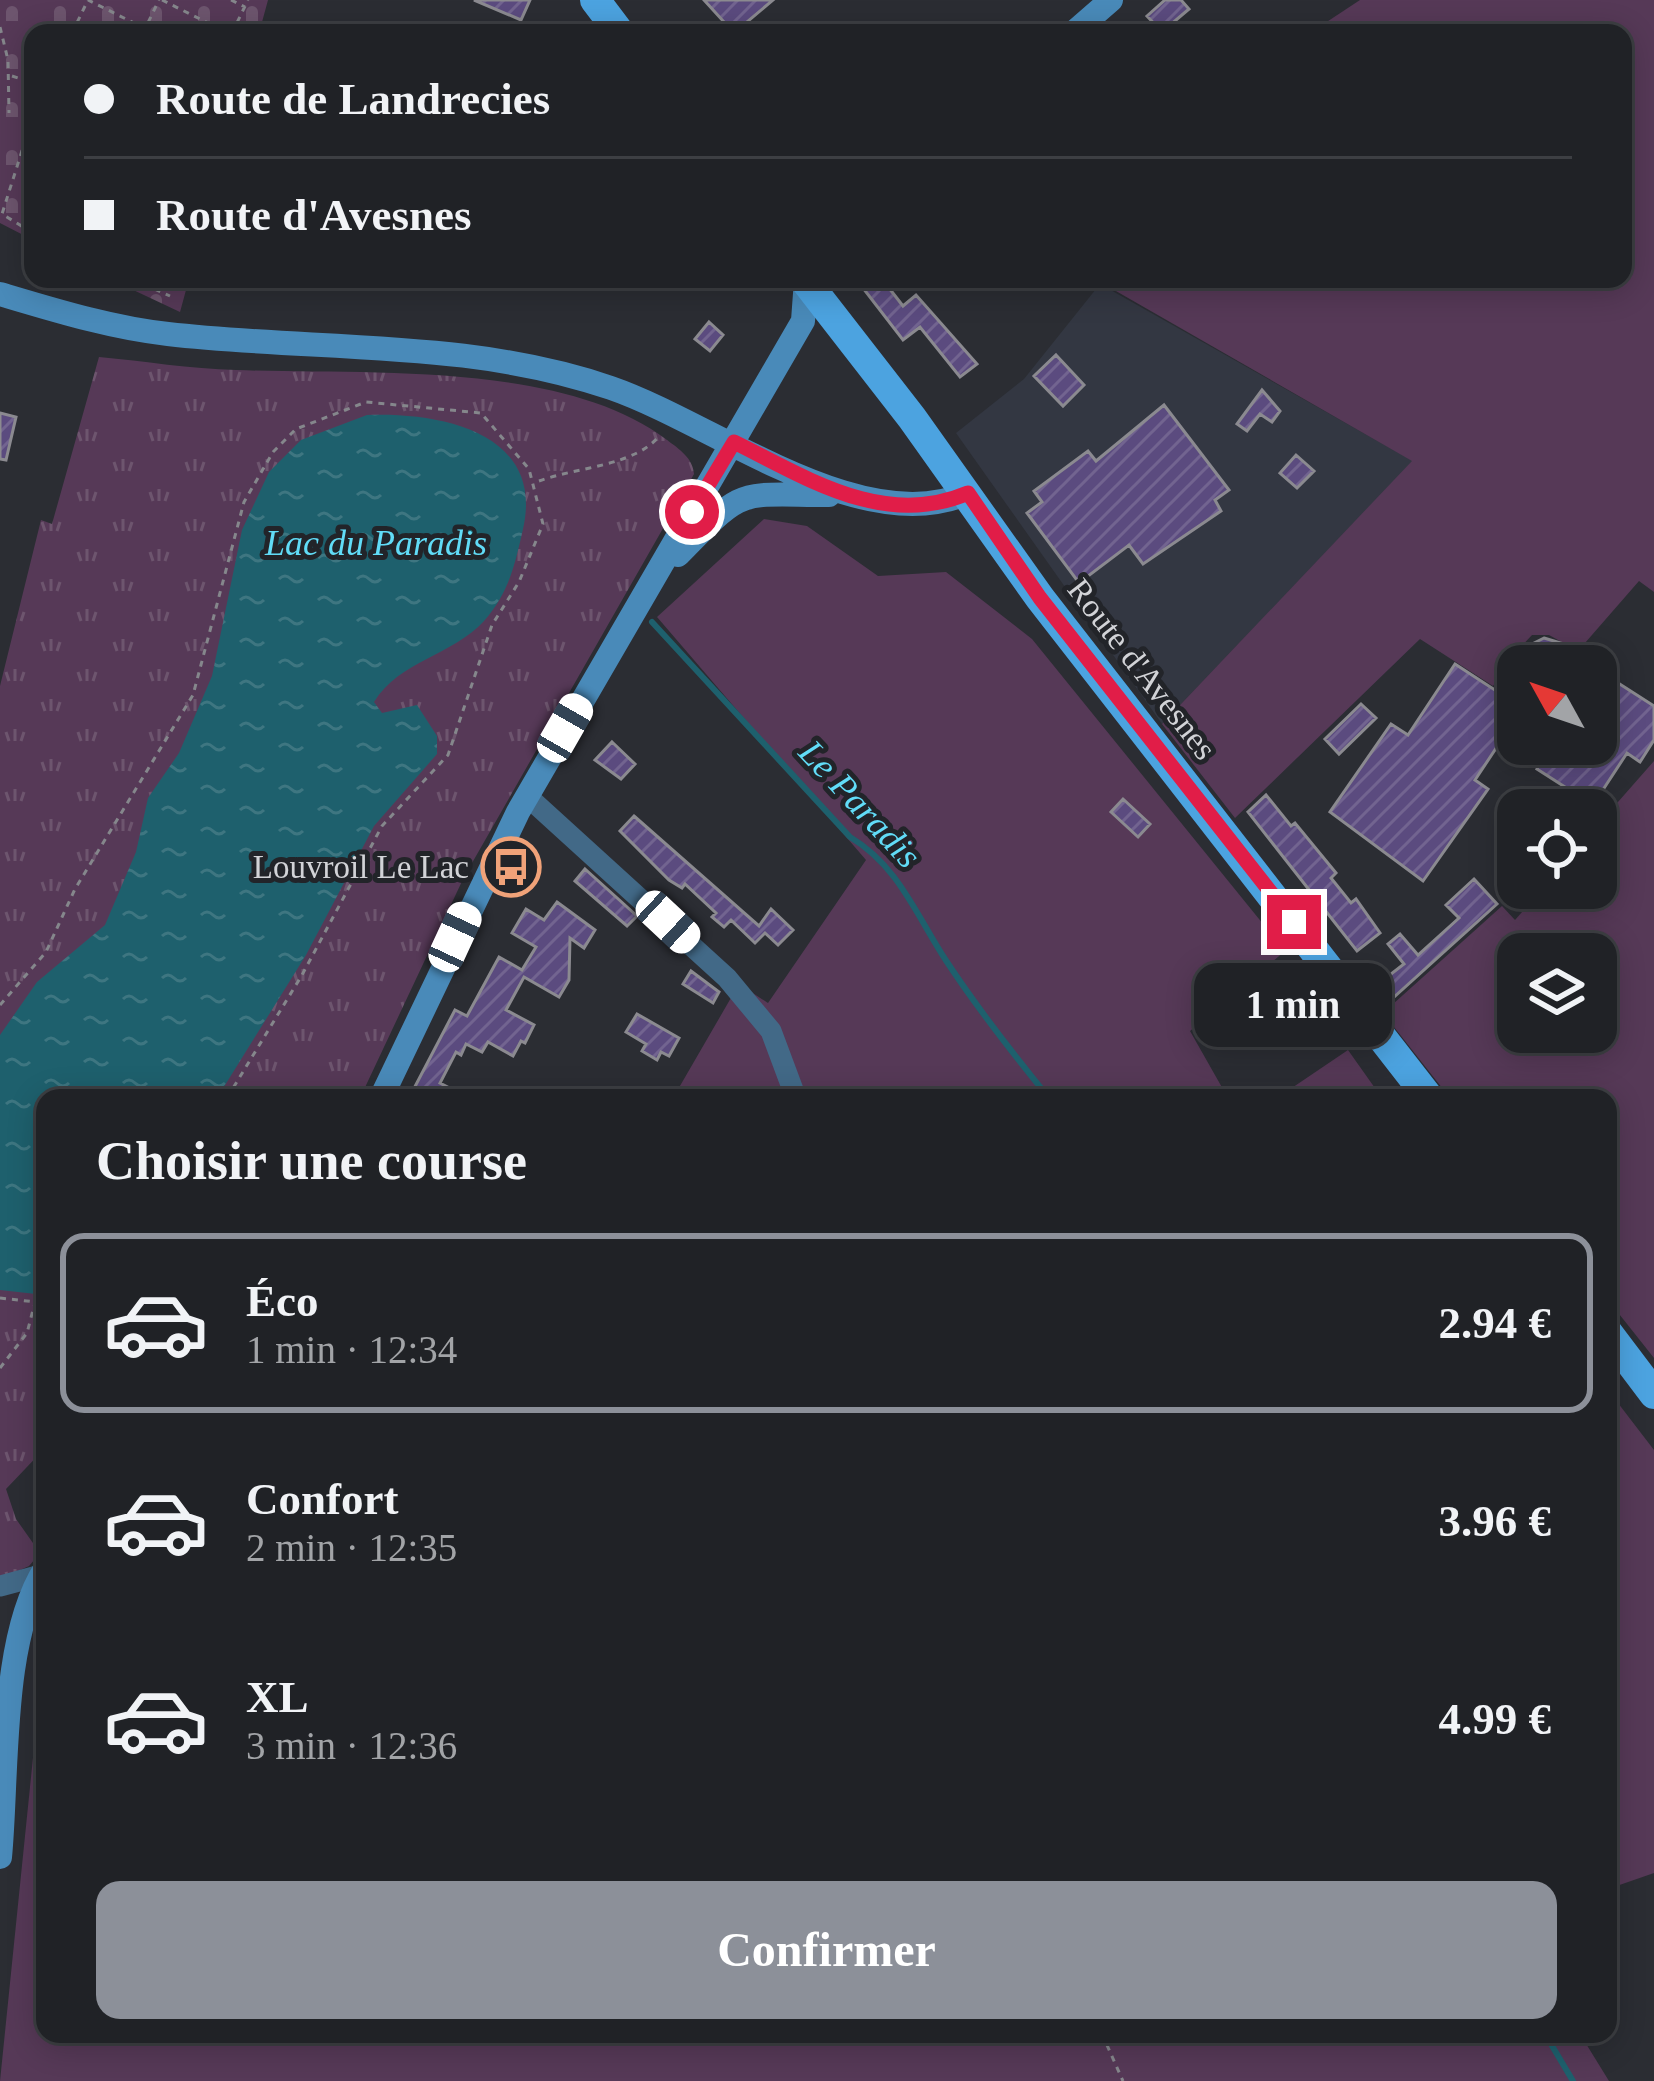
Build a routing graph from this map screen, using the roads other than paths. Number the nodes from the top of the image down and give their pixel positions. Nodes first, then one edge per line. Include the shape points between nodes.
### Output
1 (1111, 0) edge
2 (1083, 24) edge
3 (805, 288) edge
4 (811, 288) edge
5 (0, 294) edge
6 (734, 442) junction
7 (968, 493) junction
8 (842, 495) junction
9 (651, 582) junction
10 (527, 796) junction
11 (385, 1089) edge
12 (793, 1089) edge
13 (1422, 1089) edge
14 (1617, 1346) edge
15 (1654, 1394) edge
16 (36, 1574) edge
17 (0, 1586) edge
18 (36, 1589) edge
19 (0, 1600) edge
20 (24, 1617) junction
21 (0, 1633) edge
22 (16, 1654) junction
23 (1, 1841) edge
24 (0, 1857) edge

1 - 2 main road
3 - 6 main road via 803,322
4 - 7 main road, Route d'Avesnes
5 - 6 main road via 163,334 520,364 611,388
6 - 8 main road
6 - 9 main road
7 - 8 main road via 919,505
7 - 13 main road, Route d'Avesnes via 1040,598
8 - 9 main road via 752,493 718,513
9 - 10 main road
10 - 11 main road
10 - 12 street via 727,978 771,1031
14 - 15 main road
16 - 17 street
18 - 20 main road
19 - 20 street
20 - 22 main road
21 - 22 street
22 - 23 main road
23 - 24 main road

